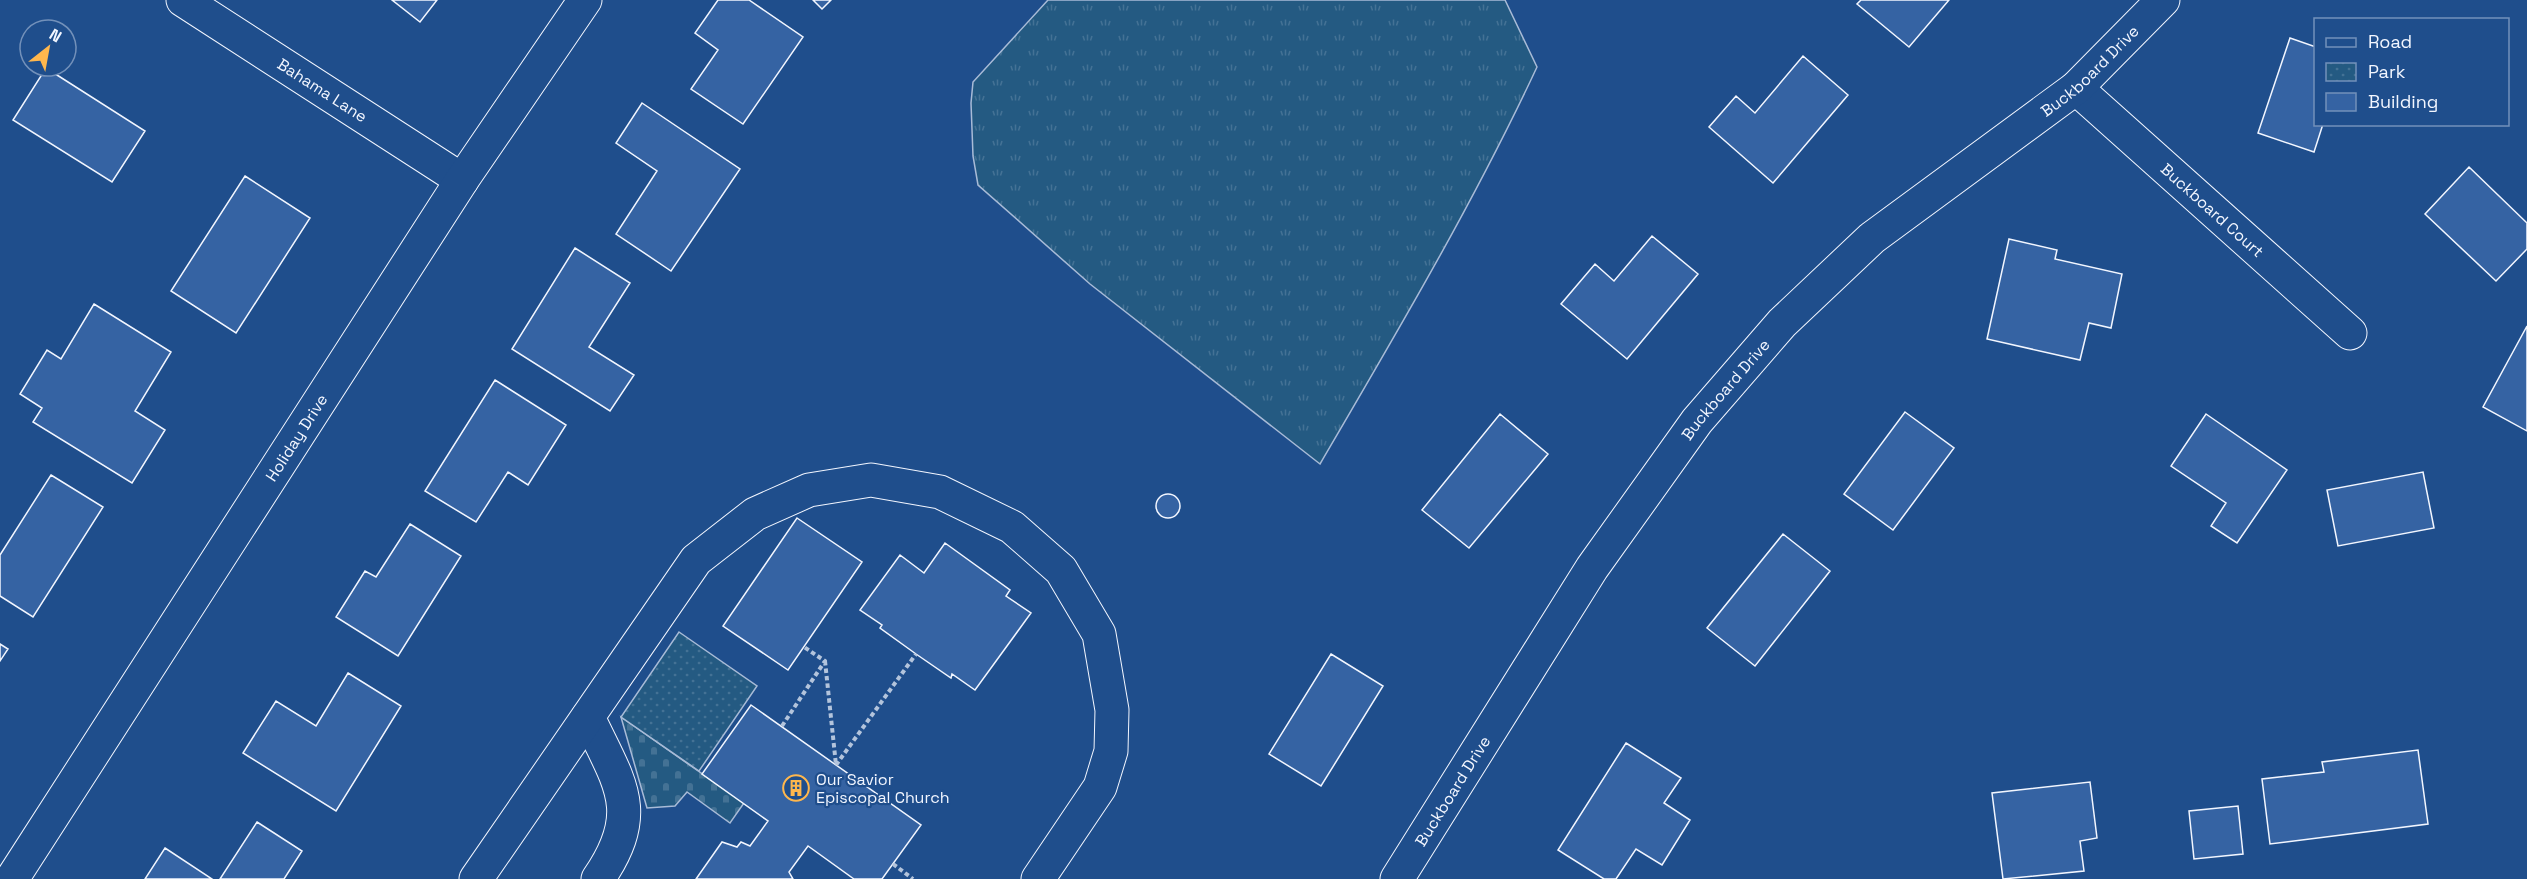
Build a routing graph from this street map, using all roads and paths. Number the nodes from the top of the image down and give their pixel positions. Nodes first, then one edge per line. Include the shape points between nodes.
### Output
1 (183, 0) edge
2 (585, 0) edge
3 (2163, 0) edge
4 (2076, 88) junction
5 (462, 180) junction
6 (2349, 333) dead end
7 (804, 647) dead end
8 (916, 654) dead end
9 (825, 661) junction
10 (588, 717) junction
11 (782, 726) dead end
12 (893, 864) dead end
13 (12, 879) edge
14 (476, 879) edge
15 (598, 879) edge
16 (913, 879) edge
17 (1038, 879) edge
18 (1397, 879) edge

1 - 5 street, Bahama Lane
2 - 5 street, Holiday Drive
3 - 4 street, Buckboard Drive
4 - 6 street, Buckboard Court
4 - 18 street, Buckboard Drive via 1872,238 1782,323 1697,421 1592,568
5 - 13 street, Holiday Drive
7 - 9 path
8 - 9 path via 836,765
9 - 11 path
10 - 14 street
10 - 15 street via 618,780 626,816 620,842
10 - 17 street via 696,560 756,514 808,490 871,480 940,492 1012,527 1061,570 1099,634 1112,710 1111,751 1100,788
12 - 16 path

